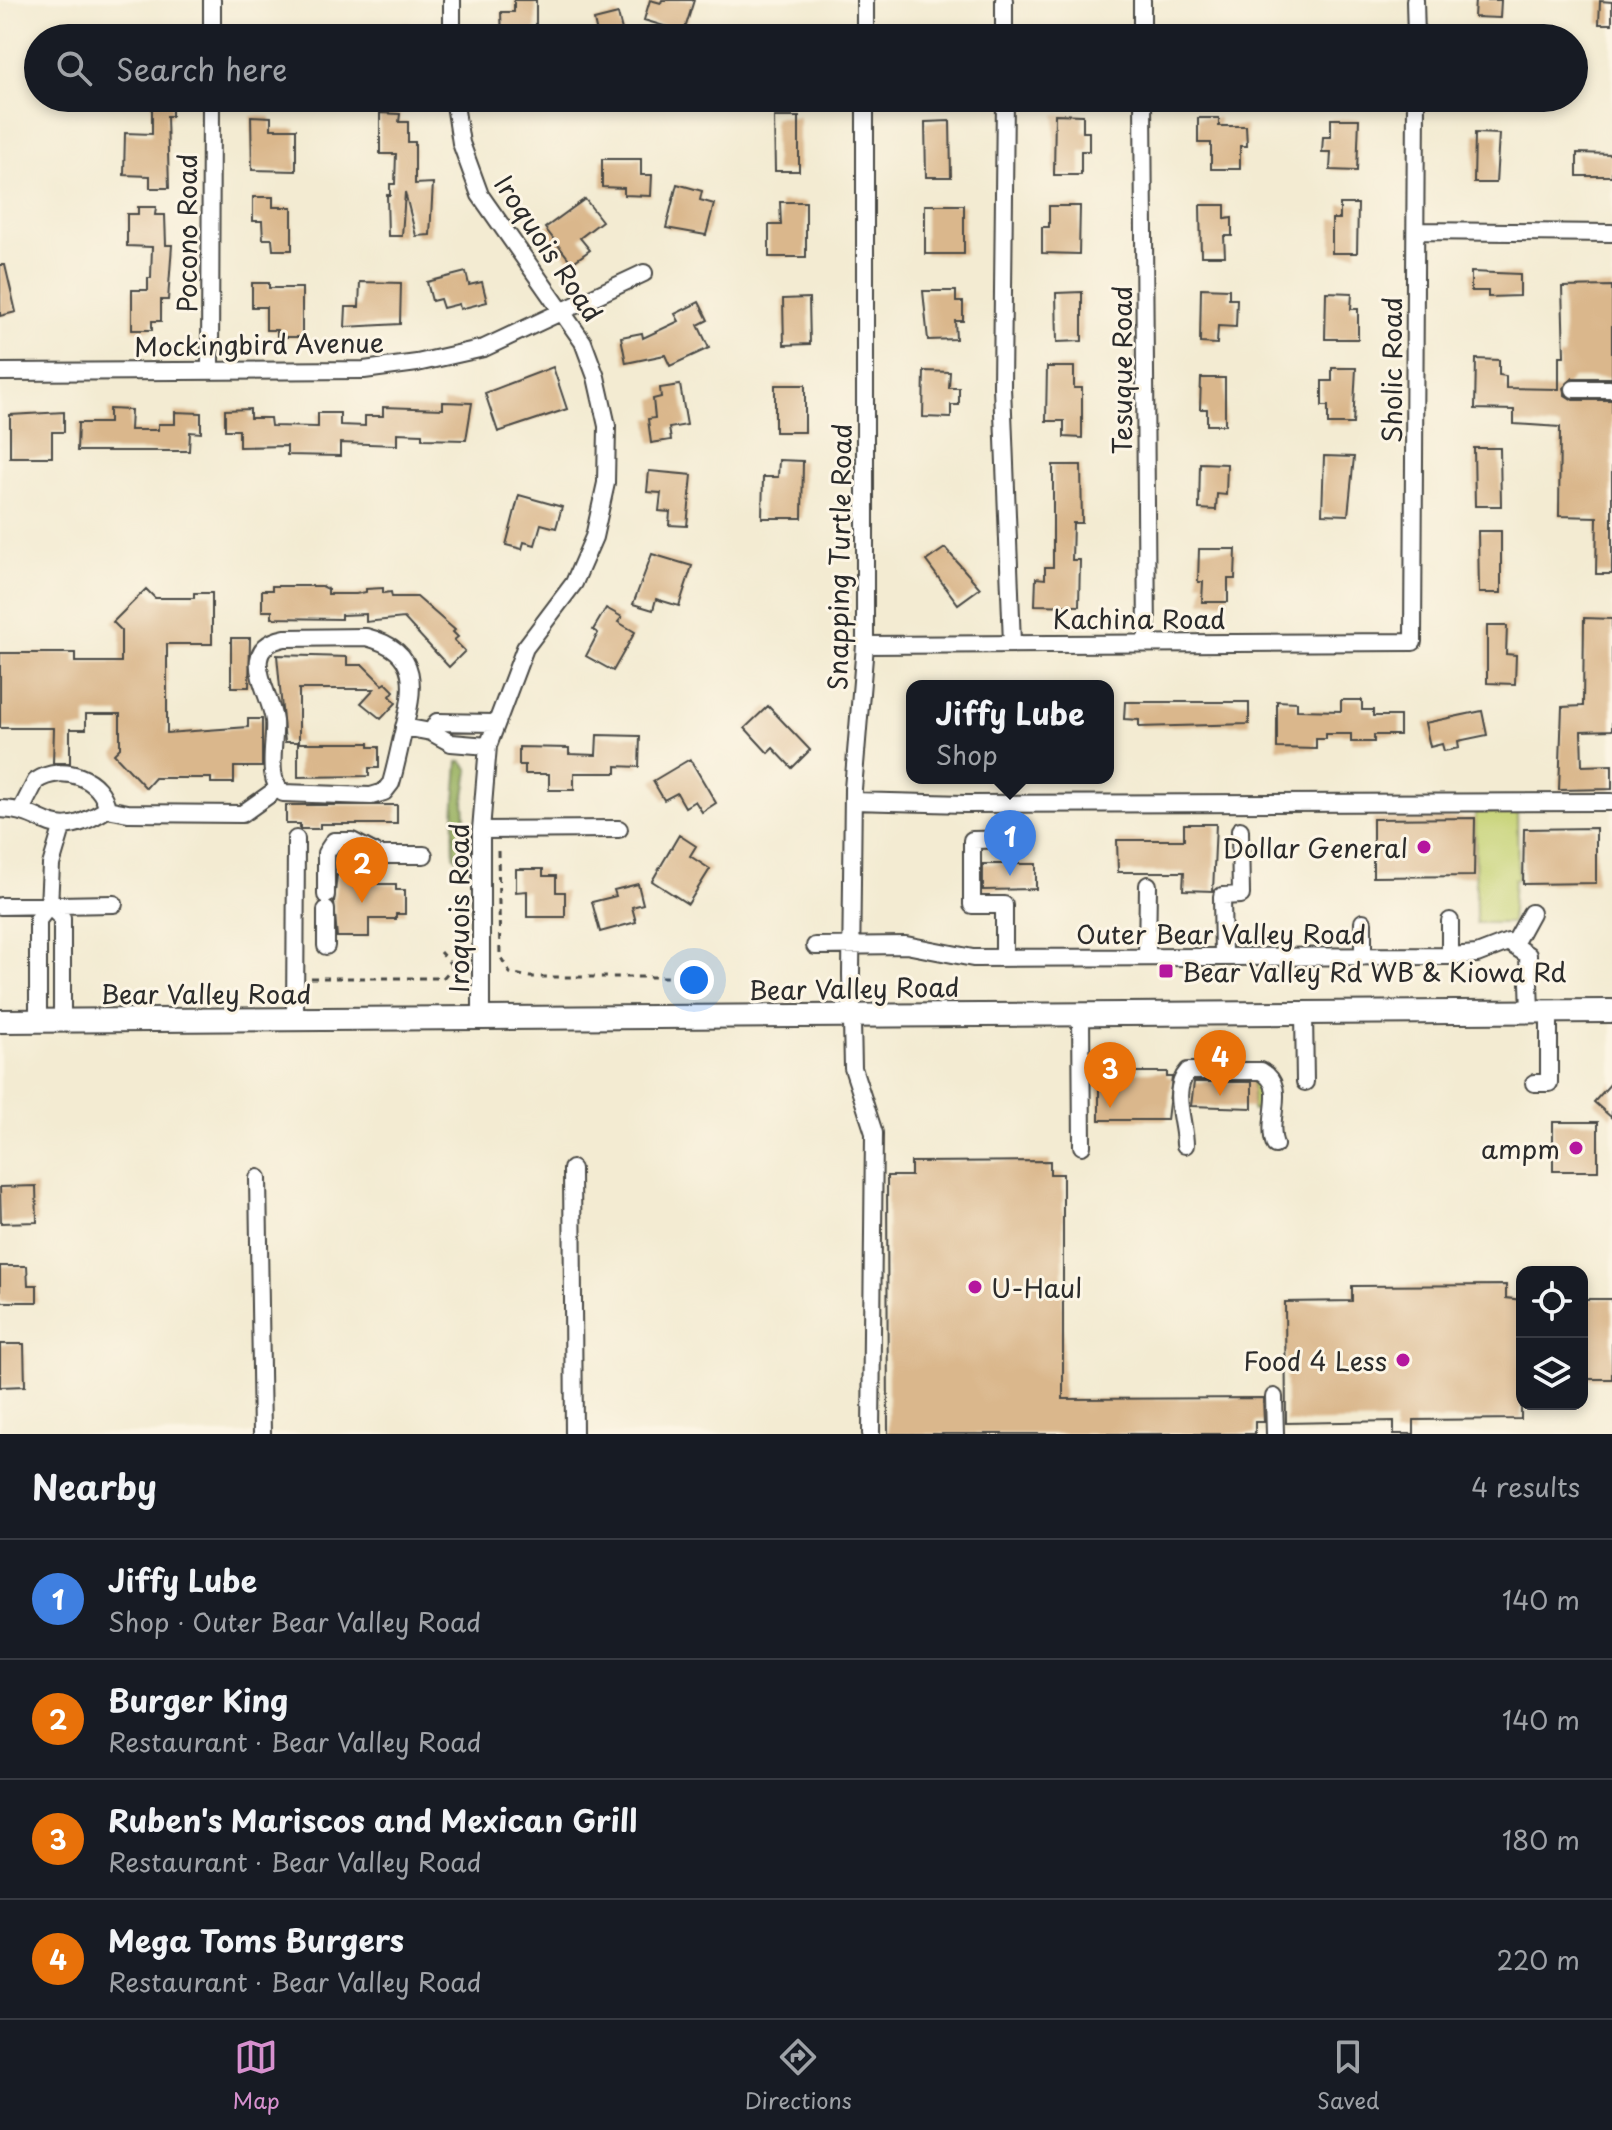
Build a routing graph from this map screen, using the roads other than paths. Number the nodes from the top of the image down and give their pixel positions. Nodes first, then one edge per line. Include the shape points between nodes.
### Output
1 (212, 0) edge
2 (452, 0) edge
3 (865, 0) edge
4 (1004, 0) edge
5 (1142, 0) edge
6 (1415, 0) edge
7 (212, 24) edge
8 (452, 24) edge
9 (865, 24) edge
10 (1004, 24) edge
11 (1142, 24) edge
12 (1416, 24) edge
13 (211, 112) edge
14 (456, 112) edge
15 (865, 112) edge
16 (1005, 112) edge
17 (1143, 112) edge
18 (1416, 112) edge
19 (1416, 231) junction
20 (1612, 233) edge
21 (644, 273) dead end
22 (565, 313) junction
23 (210, 369) junction
24 (0, 372) edge
25 (1574, 389) dead end
26 (1612, 389) edge
27 (1147, 642) junction
28 (1413, 642) joint
29 (1012, 643) junction
30 (865, 645) junction
31 (494, 723) junction
32 (404, 727) junction
33 (431, 732) junction
34 (488, 746) junction
35 (277, 789) junction
36 (853, 801) junction
37 (1612, 802) edge
38 (0, 809) edge
39 (107, 809) junction
40 (21, 810) junction
41 (62, 828) junction
42 (619, 829) dead end
43 (488, 830) junction
44 (1240, 830) dead end
45 (296, 839) dead end
46 (1025, 839) dead end
47 (424, 855) dead end
48 (1148, 885) dead end
49 (114, 904) dead end
50 (0, 906) edge
51 (49, 906) junction
52 (1531, 913) dead end
53 (1450, 921) dead end
54 (1363, 922) dead end
55 (1514, 944) junction
56 (851, 945) junction
57 (326, 946) dead end
58 (815, 946) dead end
59 (1450, 956) junction
60 (1004, 957) junction
61 (1147, 957) junction
62 (1223, 957) junction
63 (1363, 957) junction
64 (1540, 1011) junction
65 (1612, 1011) edge
66 (1304, 1013) junction
67 (1081, 1014) junction
68 (851, 1016) junction
69 (481, 1020) junction
70 (0, 1021) edge
71 (38, 1021) junction
72 (62, 1021) junction
73 (295, 1021) junction
74 (1305, 1082) dead end
75 (1534, 1083) dead end
76 (1185, 1145) dead end
77 (1275, 1145) dead end
78 (1082, 1146) dead end
79 (572, 1169) dead end
80 (258, 1178) dead end
81 (1274, 1397) dead end
82 (262, 1434) edge
83 (574, 1434) edge
84 (871, 1434) edge
85 (1275, 1434) edge

1 - 7 street
2 - 8 street
3 - 9 street
4 - 10 street
5 - 11 street
6 - 12 street
13 - 23 street, Pocono Road
14 - 22 street, Iroquois Road via 480,195
15 - 30 street, Snapping Turtle Road
16 - 29 street via 1002,387
17 - 27 street, Tesuque Road
18 - 19 street, Sholic Road
19 - 20 street
19 - 28 street, Sholic Road
21 - 22 street, Mockingbird Avenue
22 - 23 street, Mockingbird Avenue via 484,348 417,363 364,370
22 - 31 street, Iroquois Road via 596,377 607,426 606,483 594,537 574,583 525,648
23 - 24 street, Mockingbird Avenue
25 - 26 street
27 - 28 street, Kachina Road
27 - 29 street, Kachina Road
29 - 30 street, Kachina Road
30 - 36 street, Snapping Turtle Road
31 - 33 street via 437,722
31 - 34 street, Iroquois Road
32 - 33 street
32 - 35 street via 391,783 384,792 290,796
32 - 35 street via 413,693 411,677 388,645 366,637 273,640 258,669 272,710
33 - 34 street via 451,743
34 - 43 street, Iroquois Road
35 - 39 street via 242,814
36 - 37 street
36 - 56 street, Snapping Turtle Road
38 - 40 street
39 - 40 street via 100,788 91,781 62,775 36,781
39 - 41 street
40 - 41 street
41 - 51 street via 51,865
42 - 43 street
43 - 69 street, Iroquois Road
44 - 62 street via 1241,895 1222,896
45 - 73 street
46 - 60 street via 972,840 972,905 1004,905
47 - 57 street via 379,855 352,841 334,841 326,853
48 - 61 street
49 - 51 street
50 - 51 street
51 - 71 street via 38,920
51 - 72 street via 62,918
52 - 55 street
53 - 59 street
54 - 63 street
55 - 59 street, Outer Bear Valley Road
55 - 64 street via 1528,955
56 - 58 street, Outer Bear Valley Road
56 - 60 street, Outer Bear Valley Road via 906,945 973,958
56 - 68 street, Snapping Turtle Road
59 - 63 street, Outer Bear Valley Road
60 - 61 street, Outer Bear Valley Road
61 - 62 street, Outer Bear Valley Road
62 - 63 street, Outer Bear Valley Road
64 - 65 main road, Bear Valley Road
64 - 66 main road, Bear Valley Road
64 - 75 street via 1549,1083
66 - 67 main road, Bear Valley Road
66 - 74 street
67 - 68 main road, Bear Valley Road
67 - 78 street
68 - 69 main road, Bear Valley Road
68 - 84 street, Snapping Turtle Road via 853,1068 874,1133
69 - 73 main road, Bear Valley Road
70 - 71 main road, Bear Valley Road
71 - 72 main road, Bear Valley Road
72 - 73 main road, Bear Valley Road
76 - 77 street via 1179,1091 1188,1071 1261,1071 1277,1091 1270,1123
79 - 83 street
80 - 82 street
81 - 85 street

